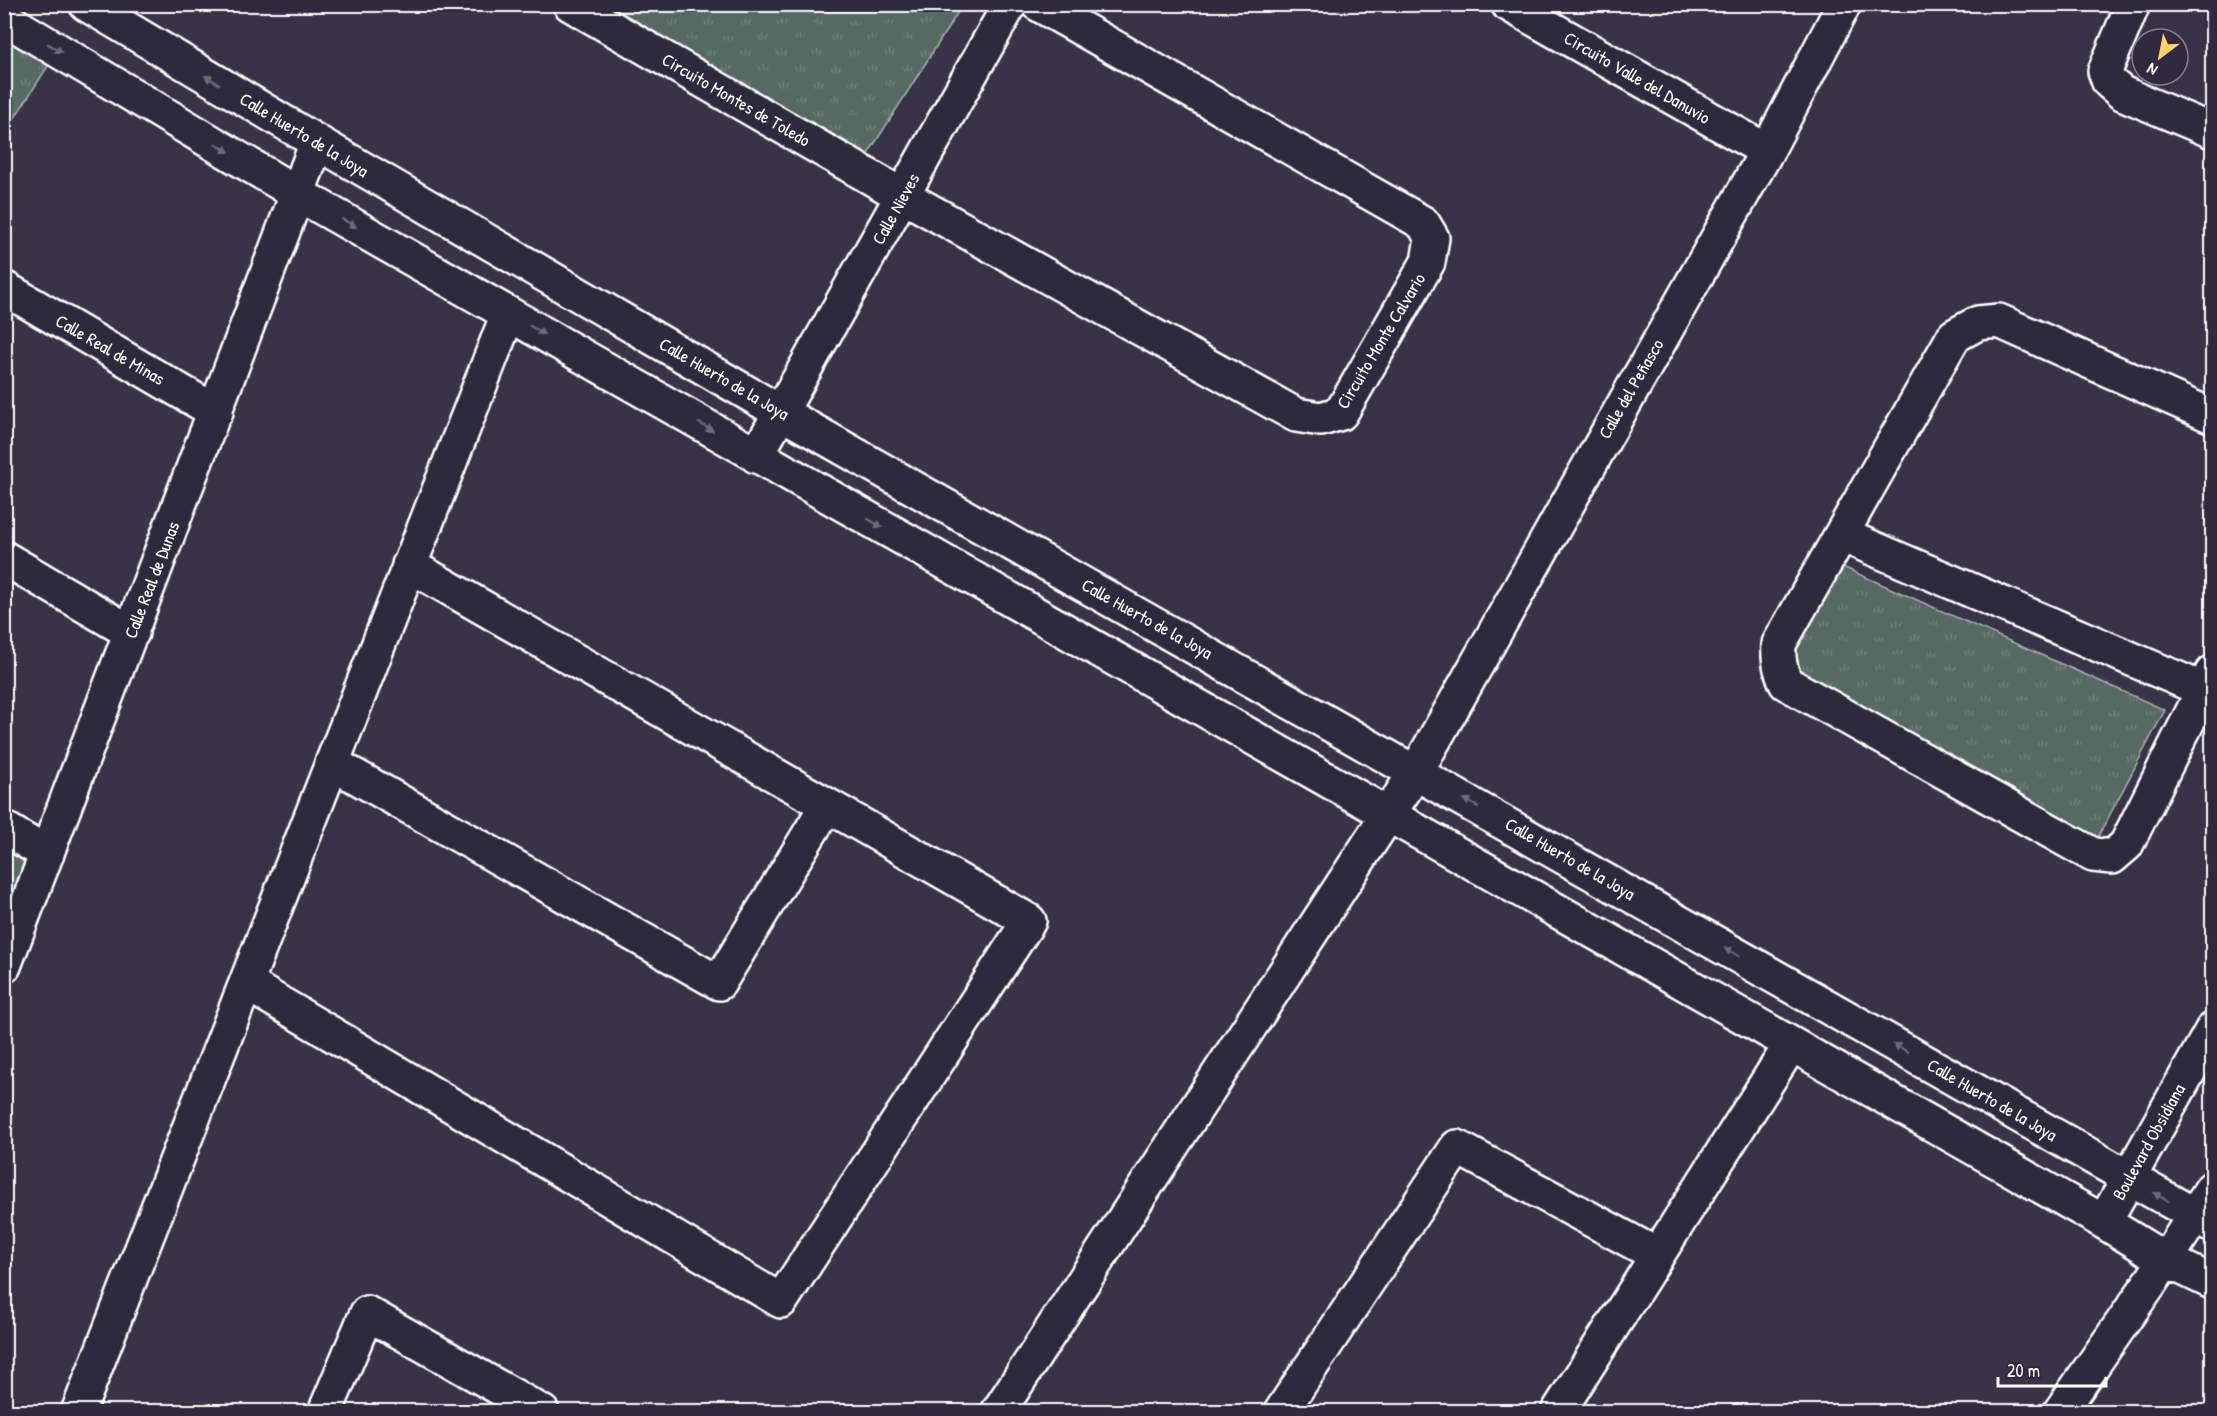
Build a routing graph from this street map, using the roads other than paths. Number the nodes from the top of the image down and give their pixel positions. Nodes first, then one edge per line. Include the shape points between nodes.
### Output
1 (86, 4) edge
2 (570, 4) edge
3 (1010, 4) edge
4 (1038, 4) edge
5 (1508, 4) edge
6 (1844, 4) edge
7 (2133, 4) edge
8 (4, 18) edge
9 (2212, 132) edge
10 (317, 142) junction
11 (1767, 151) junction
12 (298, 194) junction
13 (903, 196) junction
14 (4, 288) edge
15 (508, 314) junction
16 (216, 412) junction
17 (780, 412) junction
18 (2212, 416) edge
19 (756, 456) junction
20 (1842, 535) junction
21 (4, 558) edge
22 (410, 565) junction
23 (132, 633) junction
24 (2210, 688) edge
25 (332, 763) junction
26 (1416, 772) junction
27 (827, 805) junction
28 (1387, 815) junction
29 (4, 828) edge
30 (47, 854) junction
31 (4, 966) edge
32 (246, 983) junction
33 (2212, 1030) edge
34 (1790, 1046) junction
35 (2129, 1178) junction
36 (2212, 1188) edge
37 (2204, 1221) edge
38 (2104, 1222) junction
39 (1657, 1255) junction
40 (2166, 1260) junction
41 (2212, 1282) edge
42 (78, 1412) edge
43 (325, 1412) edge
44 (542, 1412) edge
45 (998, 1412) edge
46 (1281, 1412) edge
47 (1558, 1412) edge
48 (2060, 1412) edge

10 -> 1 street, Calle Huerto de la Joya
2 - 13 street, Circuito Montes de Toledo
3 - 13 street, Calle Nieves
4 - 13 street, Circuito Monte Calvario via 1423,223 1432,238 1428,262 1341,413 1322,419 1296,415
5 - 11 street, Circuito Valle del Danuvio
6 - 11 street, Calle del Peñasco
7 - 9 street via 2105,71 2109,82 2122,93
8 -> 12 street
10 - 12 street, Calle Real de Dunas
10 - 17 street, Calle Huerto de la Joya
11 - 26 street, Calle del Peñasco
12 -> 15 street
12 - 16 street, Calle Real de Dunas
13 - 17 street, Calle Nieves
14 - 16 street, Calle Real de Minas
15 -> 19 street
15 - 22 street
16 - 23 street, Calle Real de Dunas
17 - 19 street, Calle Nieves
17 - 26 street, Calle Huerto de la Joya
18 - 20 street via 1999,321 1978,323 1954,336
19 -> 28 street
20 - 24 street
20 - 24 street via 1779,644 1779,668 1786,683 2093,855 2112,857 2126,845
21 - 23 street
22 - 25 street
22 - 27 street
23 - 30 street, Calle Real de Dunas
25 - 27 street via 719,983
25 - 32 street
26 - 28 street, Calle del Peñasco
35 -> 26 street, Calle Huerto de la Joya
27 - 32 street via 1029,921 781,1301
28 - 34 street
28 - 45 street, Calle del Peñasco
29 - 30 street
30 - 31 street, Calle Real de Dunas
32 - 42 street
33 - 35 street, Boulevard Obsidiana
34 - 38 street
34 - 39 street
37 -> 35 street, Calle Huerto de la Joya
35 - 38 street, Boulevard Obsidiana
36 - 37 street
37 - 40 street
38 - 40 street
39 - 46 street via 1457,1147
39 - 47 street
40 - 41 street
40 - 48 street
43 - 44 street via 367,1313

